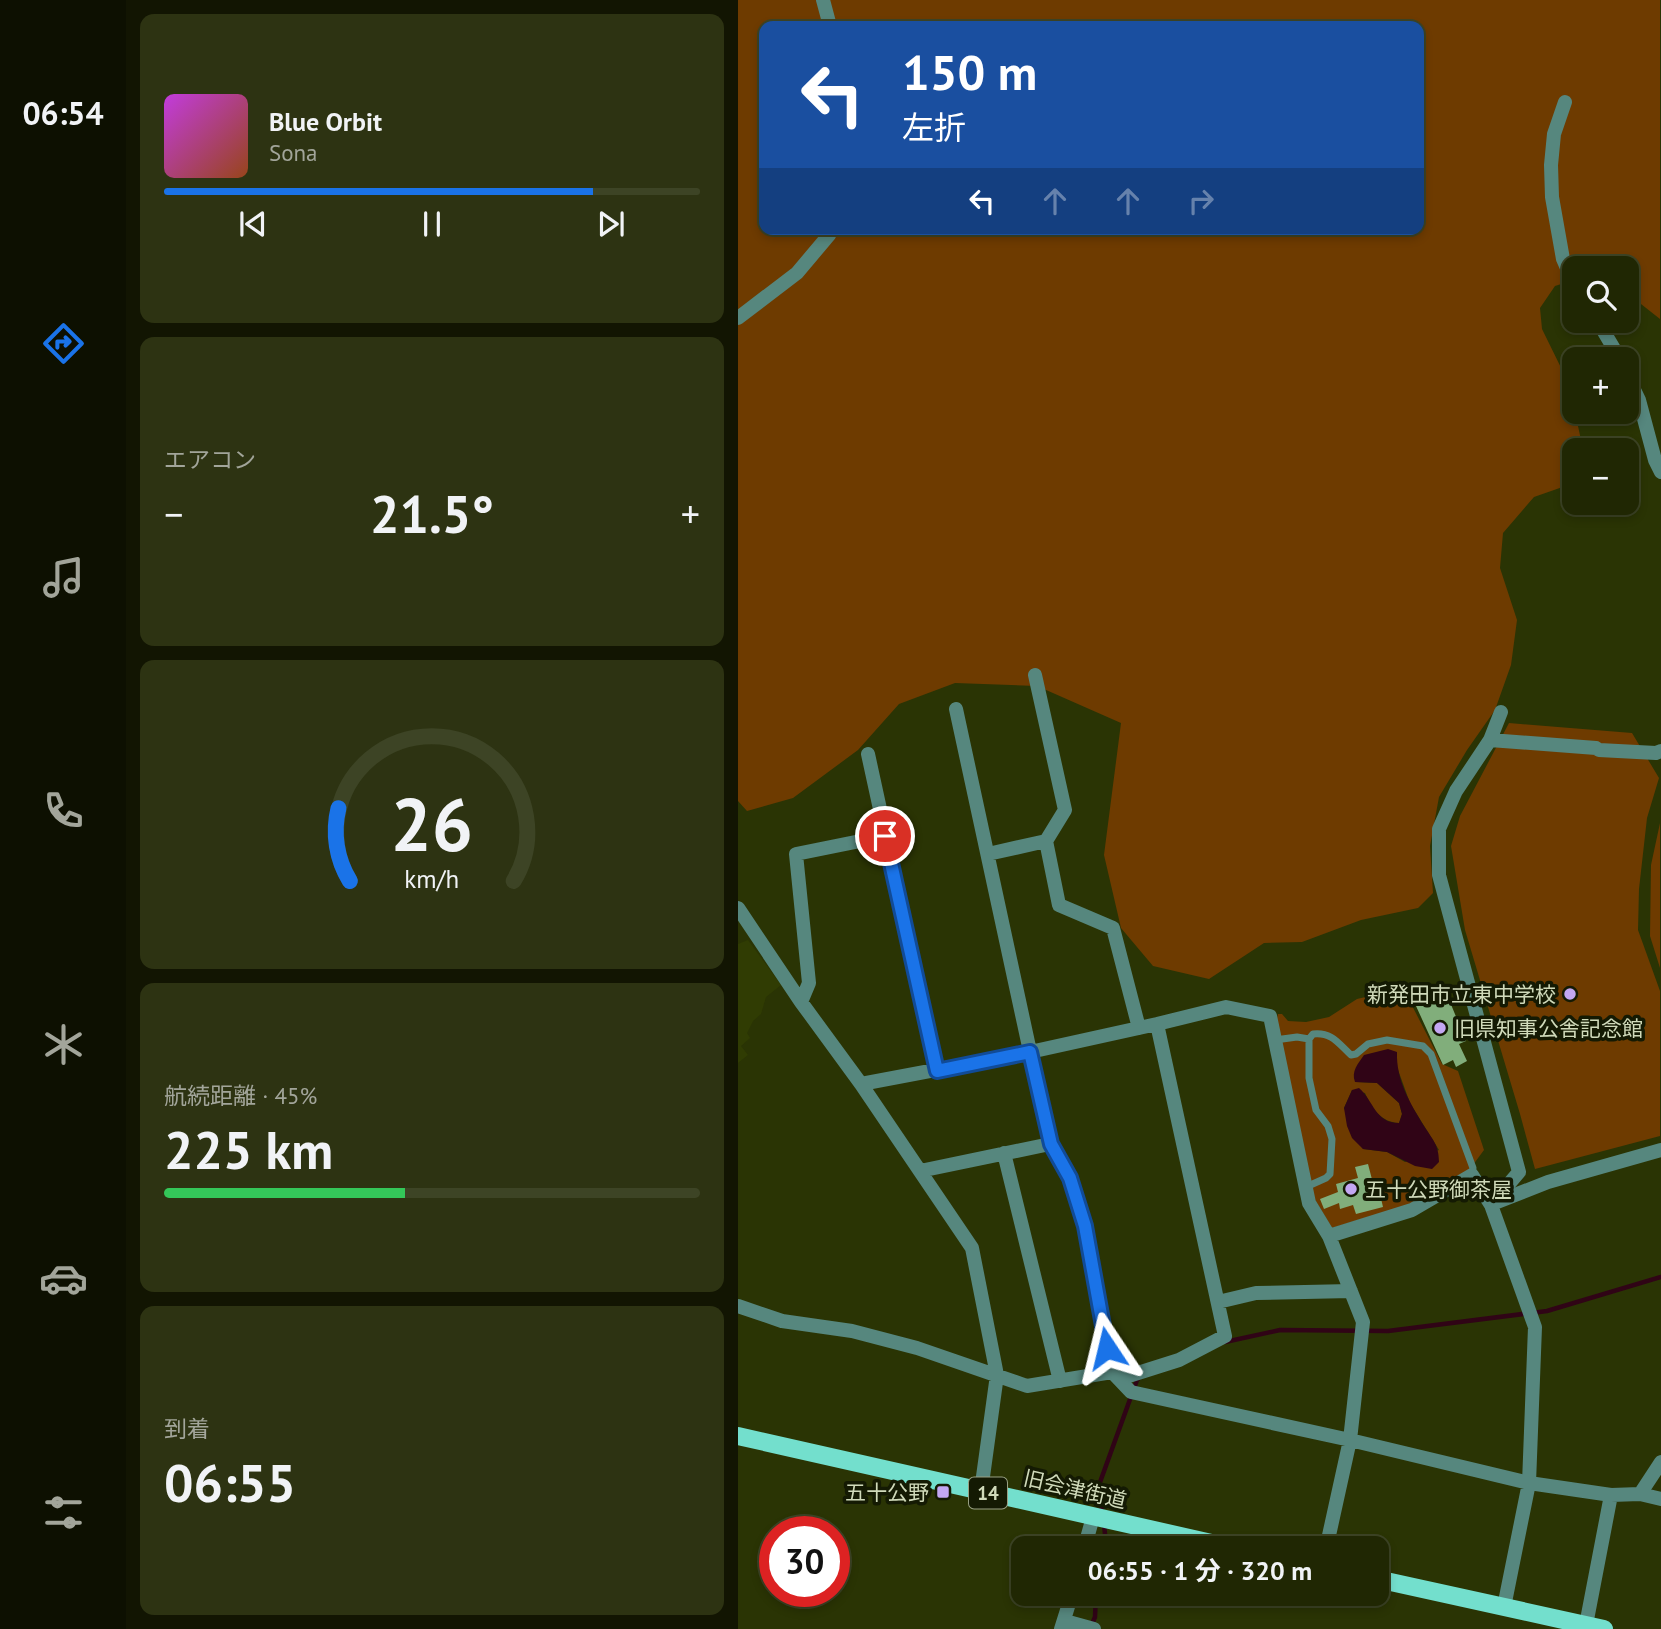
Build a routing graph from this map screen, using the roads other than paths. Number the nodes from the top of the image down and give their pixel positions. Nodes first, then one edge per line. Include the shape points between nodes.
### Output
1 (823, 0) edge
2 (829, 21) edge
3 (1565, 102) dead end
4 (829, 235) edge
5 (1562, 256) edge
6 (738, 318) edge
7 (1639, 400) edge
8 (1660, 472) edge
9 (1035, 675) dead end
10 (956, 709) dead end
11 (1501, 712) dead end
12 (1490, 740) junction
13 (1660, 751) edge
14 (868, 754) dead end
15 (885, 836) junction
16 (1045, 841) junction
17 (988, 854) junction
18 (738, 908) edge
19 (801, 1002) junction
20 (1157, 1024) junction
21 (1139, 1028) junction
22 (1309, 1039) junction
23 (1275, 1041) junction
24 (1030, 1052) junction
25 (937, 1071) junction
26 (861, 1084) junction
27 (1051, 1144) junction
28 (1660, 1150) edge
29 (1004, 1153) junction
30 (920, 1171) junction
31 (1472, 1175) junction
32 (1306, 1187) junction
33 (1491, 1205) junction
34 (1329, 1236) junction
35 (1351, 1291) junction
36 (1218, 1302) junction
37 (738, 1306) edge
38 (997, 1375) junction
39 (1115, 1376) junction
40 (1060, 1381) junction
41 (738, 1436) edge
42 (1350, 1440) junction
43 (1660, 1462) edge
44 (1529, 1483) junction
45 (981, 1491) junction
46 (1640, 1494) junction
47 (1611, 1495) junction
48 (1660, 1499) edge
49 (1093, 1517) junction
50 (1088, 1536) edge
51 (1179, 1536) edge
52 (1329, 1536) edge
53 (1389, 1582) edge
54 (1069, 1606) edge
55 (1504, 1607) junction
56 (1063, 1625) edge
57 (1586, 1625) junction
58 (1094, 1629) edge
59 (1604, 1629) edge

1 - 2 street
3 - 5 street via 1554,134 1551,164
4 - 6 street via 798,273
7 - 8 street
9 - 16 street via 1065,810
10 - 17 street
11 - 12 street
12 - 13 street
12 - 33 street via 1456,791 1439,829 1439,875 1519,1172
14 - 15 street
15 - 19 street via 796,855 809,982
15 - 25 street
16 - 17 street
16 - 21 street via 1059,905 1113,928
17 - 24 street
18 - 19 street
19 - 26 street
20 - 21 street
20 - 23 street via 1226,1007 1270,1016
20 - 36 street
21 - 24 street
22 - 23 lane
22 - 31 lane via 1324,1033 1351,1055 1368,1044 1387,1040 1423,1045 1431,1054
22 - 32 lane via 1309,1078 1316,1110 1332,1139 1330,1174
23 - 32 street
24 - 25 street
24 - 27 street
25 - 26 street
26 - 30 street
27 - 29 street
27 - 39 street via 1070,1178 1085,1226
28 - 33 street via 1548,1182
29 - 30 street
29 - 40 street
30 - 38 street via 972,1248
31 - 33 street
31 - 34 street via 1412,1210
32 - 34 street via 1309,1203
33 - 44 street via 1535,1327
34 - 35 street
35 - 36 street via 1256,1293
35 - 42 street via 1363,1322
36 - 39 street via 1225,1336 1179,1360
37 - 38 street via 782,1321 852,1331 918,1348
38 - 40 street via 1027,1386
38 - 45 street
39 - 40 street
39 - 42 street via 1131,1392
41 - 45 main road, 旧会津街道 / 14
42 - 44 street
42 - 52 street
43 - 46 street
44 - 47 street
44 - 55 street
45 - 49 main road, 旧会津街道 / 14
46 - 47 street
46 - 48 street
47 - 57 street
49 - 50 street
49 - 51 main road, 旧会津街道 / 14
53 - 55 main road
54 - 56 street
55 - 57 main road
56 - 58 street
57 - 59 main road

